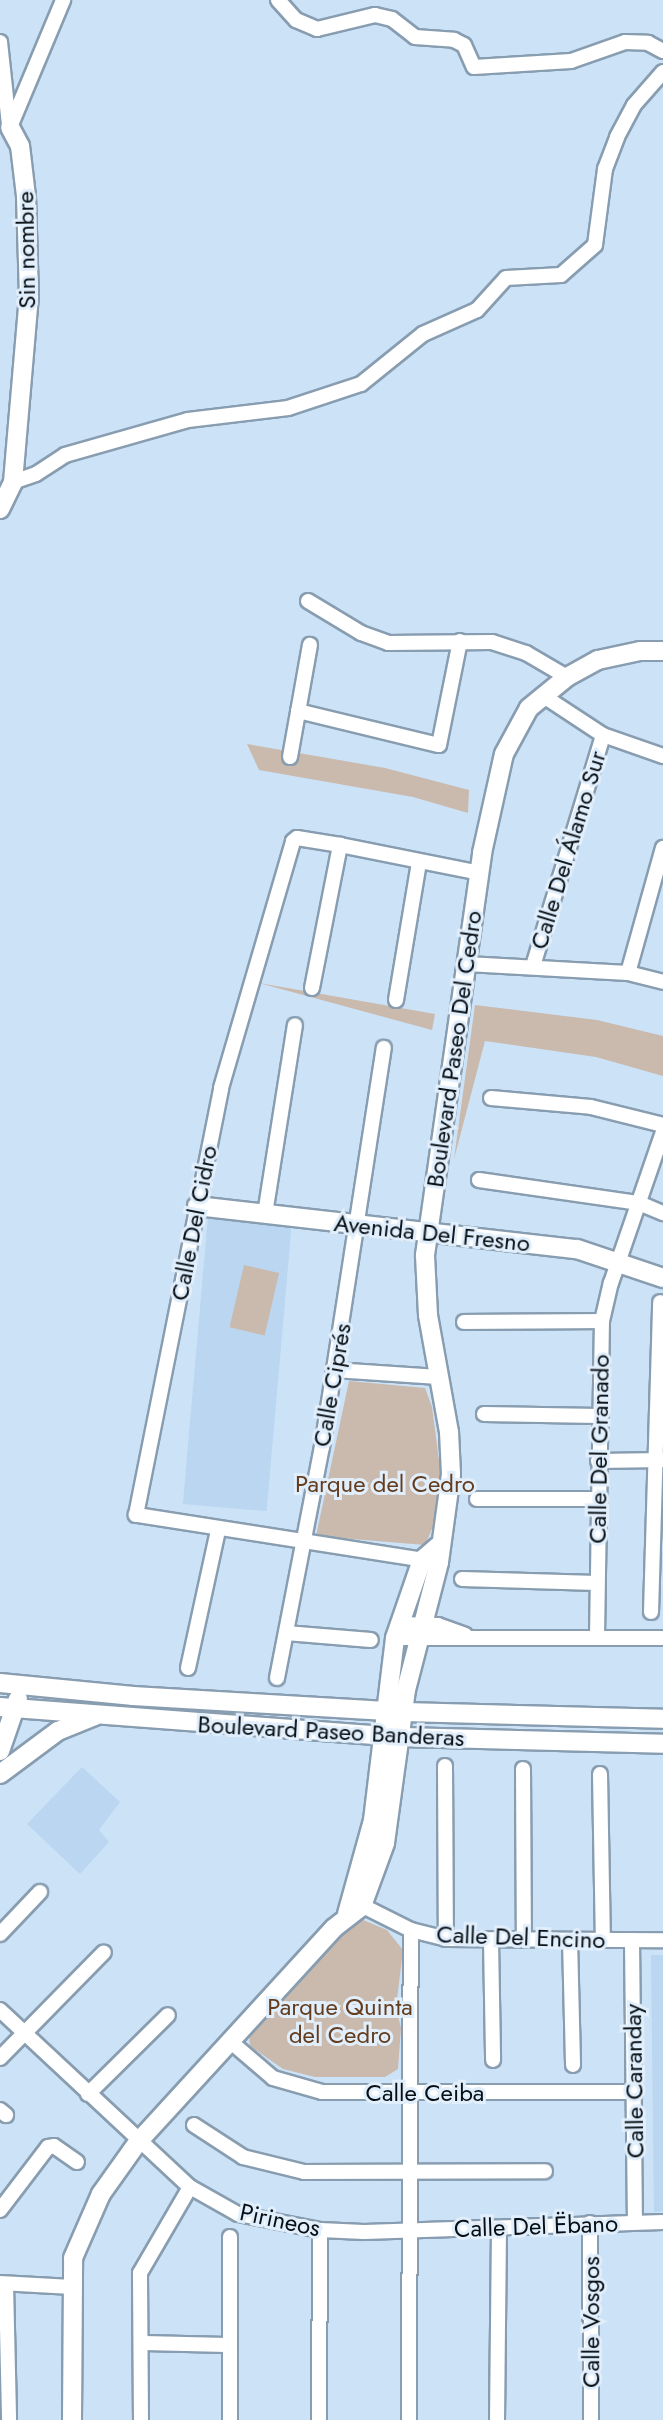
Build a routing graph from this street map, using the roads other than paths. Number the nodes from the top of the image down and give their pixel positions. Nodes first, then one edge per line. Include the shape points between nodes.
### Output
1 (63, 0) edge
2 (278, 0) edge
3 (0, 42) edge
4 (663, 51) edge
5 (663, 72) edge
6 (10, 127) junction
7 (13, 482) junction
8 (0, 509) edge
9 (308, 601) dead end
10 (460, 641) junction
11 (310, 645) dead end
12 (663, 651) edge
13 (567, 677) junction
14 (542, 695) junction
15 (298, 711) junction
16 (603, 735) junction
17 (663, 756) edge
18 (290, 757) dead end
19 (340, 844) junction
20 (663, 848) edge
21 (419, 862) junction
22 (480, 873) junction
23 (467, 963) junction
24 (533, 966) junction
25 (628, 973) junction
26 (663, 982) edge
27 (312, 988) dead end
28 (396, 1000) dead end
29 (295, 1025) dead end
30 (384, 1048) dead end
31 (491, 1098) dead end
32 (663, 1125) edge
33 (663, 1132) edge
34 (479, 1180) dead end
35 (639, 1203) junction
36 (197, 1206) junction
37 (663, 1213) edge
38 (265, 1214) junction
39 (359, 1226) junction
40 (428, 1232) junction
41 (618, 1263) junction
42 (663, 1278) edge
43 (660, 1302) dead end
44 (464, 1322) dead end
45 (602, 1322) junction
46 (334, 1370) junction
47 (439, 1377) junction
48 (484, 1414) dead end
49 (599, 1416) junction
50 (660, 1460) edge
51 (598, 1461) junction
52 (477, 1499) dead end
53 (597, 1499) junction
54 (218, 1530) junction
55 (303, 1544) junction
56 (433, 1556) junction
57 (462, 1579) dead end
58 (597, 1583) junction
59 (651, 1612) dead end
60 (396, 1631) junction
61 (418, 1632) junction
62 (285, 1633) junction
63 (597, 1637) junction
64 (663, 1638) edge
65 (371, 1640) dead end
66 (188, 1668) dead end
67 (277, 1678) dead end
68 (0, 1683) edge
69 (22, 1685) junction
70 (8, 1708) edge
71 (385, 1711) junction
72 (404, 1712) junction
73 (97, 1715) junction
74 (663, 1719) edge
75 (392, 1736) junction
76 (663, 1744) edge
77 (0, 1751) edge
78 (445, 1766) dead end
79 (523, 1769) dead end
80 (0, 1774) edge
81 (600, 1774) dead end
82 (40, 1892) dead end
83 (353, 1906) junction
84 (411, 1930) junction
85 (0, 1934) edge
86 (446, 1939) junction
87 (492, 1940) junction
88 (524, 1940) junction
89 (570, 1940) junction
90 (603, 1940) junction
91 (632, 1940) junction
92 (663, 1940) edge
93 (104, 1952) dead end
94 (0, 2010) edge
95 (168, 2015) dead end
96 (24, 2034) junction
97 (231, 2042) junction
98 (0, 2058) edge
99 (493, 2060) dead end
100 (573, 2065) dead end
101 (409, 2092) junction
102 (635, 2092) junction
103 (88, 2094) junction
104 (194, 2126) dead end
105 (138, 2142) junction
106 (77, 2162) dead end
107 (545, 2170) dead end
108 (409, 2171) junction
109 (190, 2187) junction
110 (0, 2210) edge
111 (635, 2222) junction
112 (663, 2222) edge
113 (590, 2223) junction
114 (499, 2228) junction
115 (320, 2230) junction
116 (408, 2230) junction
117 (230, 2237) dead end
118 (3, 2283) edge
119 (72, 2287) junction
120 (141, 2343) junction
121 (230, 2345) junction
122 (9, 2420) edge
123 (72, 2420) edge
124 (141, 2420) edge
125 (230, 2420) edge
126 (319, 2420) edge
127 (409, 2420) edge
128 (497, 2420) edge
129 (591, 2420) edge

1 - 6 street
2 - 4 street via 296,20 317,29 375,15 392,18 415,37 454,40 464,45 474,67 571,61 625,42 648,43
3 - 6 street
5 - 7 street via 634,105 617,137 605,168 595,245 561,275 506,278 477,310 423,334 361,384 288,408 188,420 65,455 36,474
6 - 7 street, Sin nombre via 20,146 26,196 29,297
7 - 8 street, Sin nombre
9 - 10 street via 361,633 388,643
10 - 13 street via 492,642 526,652
10 - 15 street via 439,745
11 - 15 street
12 - 13 street, Boulevard Paseo Del Cedro via 640,651 598,660
13 - 14 street, Boulevard Paseo Del Cedro
14 - 16 street
14 - 22 street, Boulevard Paseo Del Cedro via 514,729 504,754 489,808
15 - 18 street
16 - 17 street
16 - 24 street, Calle Del Álamo Sur
19 - 21 street, Calle Del Cidro
19 - 27 street
19 - 36 street, Calle Del Cidro via 297,838 293,841 221,1088
20 - 25 street
21 - 22 street, Calle Del Cidro
21 - 28 street
22 - 23 street, Boulevard Paseo Del Cedro
23 - 24 street
23 - 40 street, Boulevard Paseo Del Cedro
24 - 25 street
25 - 26 street
29 - 38 street
30 - 39 street, Calle Ciprés
31 - 32 street via 591,1107
33 - 35 street, Calle Del Granado
34 - 35 street
35 - 37 street
35 - 41 street, Calle Del Granado
36 - 38 street, Avenida Del Fresno
36 - 54 street, Calle Del Cidro via 136,1515
38 - 39 street, Avenida Del Fresno
39 - 40 street, Avenida Del Fresno
39 - 46 street, Calle Ciprés
40 - 41 street, Avenida Del Fresno via 577,1249
40 - 47 street, Boulevard Paseo Del Cedro via 425,1285
41 - 42 street, Avenida Del Fresno
41 - 45 street, Calle Del Granado
43 - 50 street
44 - 45 street
45 - 49 street, Calle Del Granado
46 - 47 street
46 - 55 street, Calle Ciprés
47 - 56 street, Boulevard Paseo Del Cedro via 449,1432 451,1473
48 - 49 street
49 - 51 street, Calle Del Granado
50 - 51 street
50 - 59 street
51 - 53 street, Calle Del Granado
52 - 53 street
53 - 58 street, Calle Del Granado
54 - 55 street, Calle Del Cidro
54 - 66 street
55 - 56 street, Calle Del Cidro
55 - 62 street, Calle Ciprés
56 - 60 street
56 - 61 street
57 - 58 street
58 - 63 street, Calle Del Granado
60 - 61 street
60 - 71 street
61 - 63 street via 470,1637
61 - 72 street
62 - 65 street
62 - 67 street, Calle Ciprés
63 - 64 street
68 - 69 street, Boulevard Paseo Banderas
69 - 70 street
69 - 71 street, Boulevard Paseo Banderas
70 - 73 street, Boulevard Paseo Banderas
70 - 77 street
71 - 72 street, Boulevard Paseo Banderas
71 - 75 street
72 - 74 street, Boulevard Paseo Banderas
72 - 75 street
73 - 75 street, Boulevard Paseo Banderas
73 - 80 street via 58,1731
75 - 76 street, Boulevard Paseo Banderas
75 - 83 street
78 - 86 street
79 - 88 street
81 - 90 street
82 - 85 street
83 - 84 street, Calle Del Encino
83 - 97 street
84 - 86 street, Calle Del Encino
84 - 101 street
86 - 87 street, Calle Del Encino
87 - 88 street, Calle Del Encino
87 - 99 street
88 - 89 street, Calle Del Encino
89 - 90 street, Calle Del Encino
89 - 100 street
90 - 91 street, Calle Del Encino
91 - 92 street, Calle Del Encino
91 - 102 street, Calle Caranday
93 - 96 street
94 - 96 street, Pirineos
95 - 103 street
96 - 98 street
96 - 103 street, Pirineos
97 - 101 street, Calle Ceiba via 273,2078 295,2087 322,2092
97 - 105 street
101 - 102 street, Calle Ceiba
101 - 108 street
102 - 111 street, Calle Caranday
103 - 105 street, Pirineos
104 - 108 street via 243,2157 274,2166 304,2172
105 - 109 street, Pirineos
105 - 119 street via 101,2194 85,2226 73,2258
106 - 110 street via 54,2146 48,2147
107 - 108 street
108 - 116 street
109 - 115 street, Pirineos via 238,2214
109 - 120 street via 140,2273
111 - 112 street, Calle Del Ëbano
111 - 113 street, Calle Del Ëbano
113 - 114 street, Calle Del Ëbano
113 - 129 street, Calle Vosgos
114 - 116 street, Calle Del Ëbano
114 - 128 street
115 - 116 street, Pirineos
115 - 126 street
116 - 127 street
117 - 121 street
118 - 119 street
118 - 122 street
119 - 123 street
120 - 121 street
120 - 124 street
121 - 125 street

